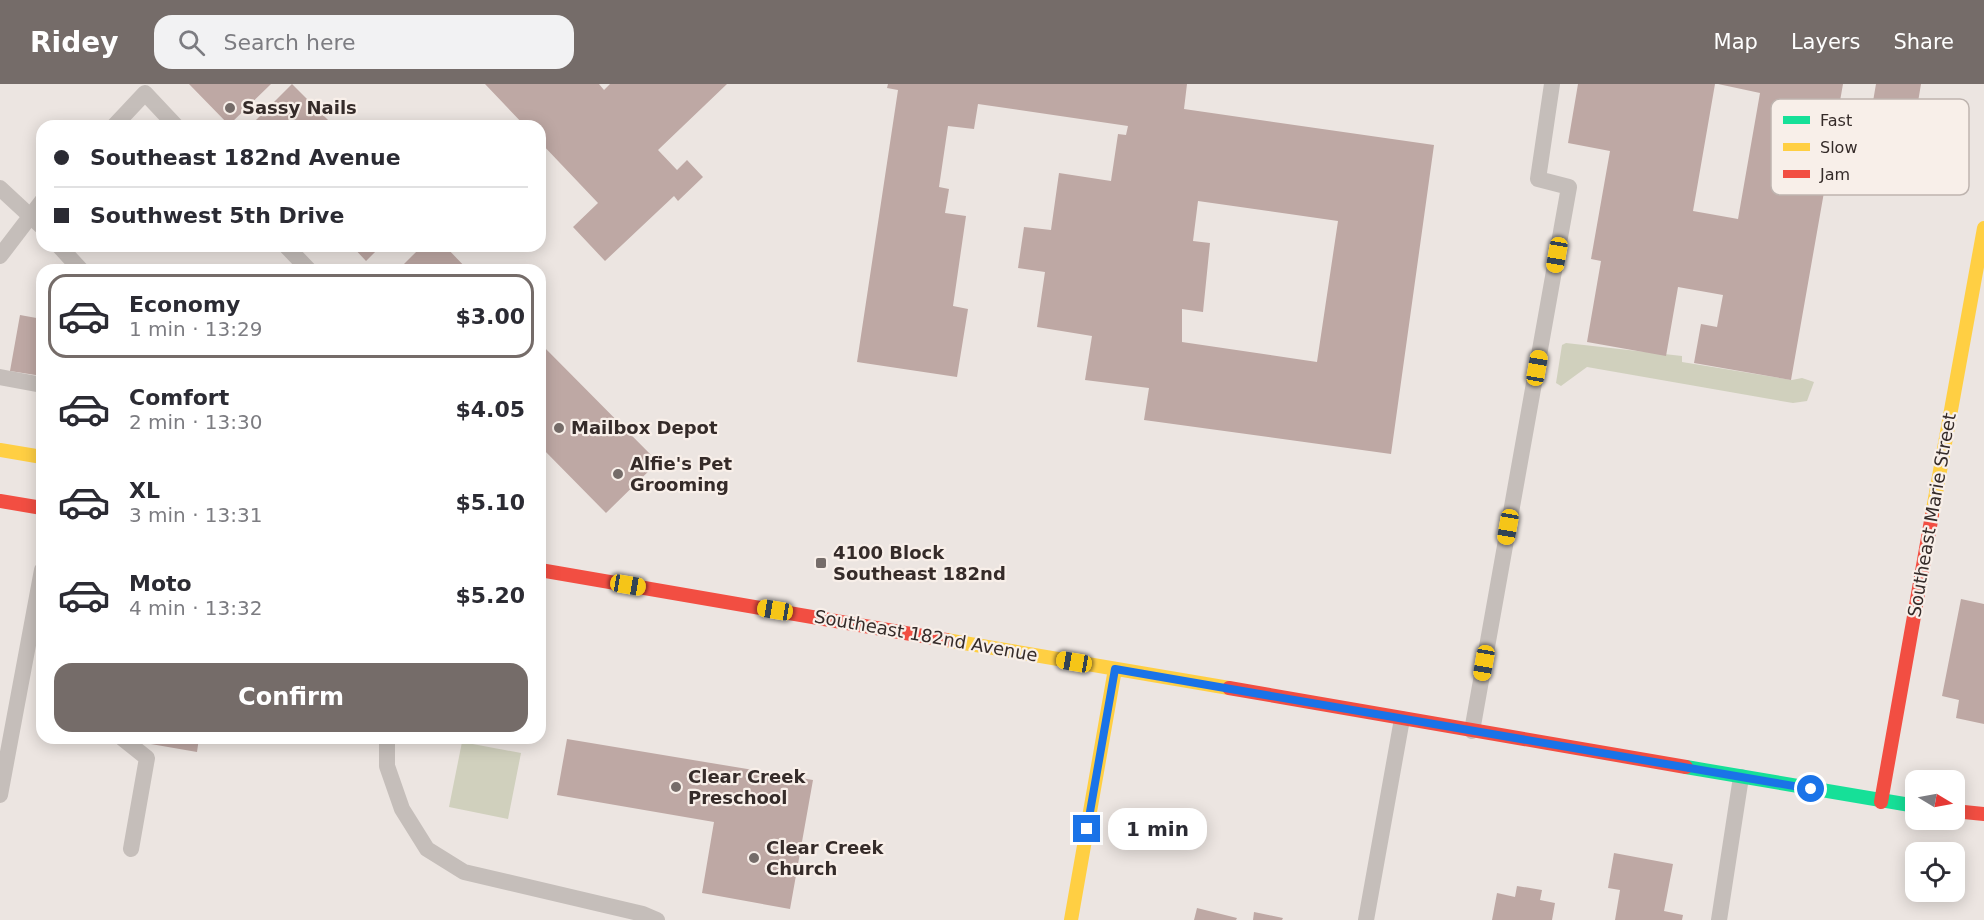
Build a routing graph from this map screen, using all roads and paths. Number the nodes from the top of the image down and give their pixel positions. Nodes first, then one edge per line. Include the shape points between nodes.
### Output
1 (1552, 84) edge
2 (120, 120) edge
3 (170, 120) edge
4 (0, 188) edge
5 (36, 207) edge
6 (1983, 236) edge
7 (64, 252) edge
8 (292, 252) edge
9 (0, 256) edge
10 (76, 264) edge
11 (303, 264) edge
12 (0, 377) edge
13 (36, 384) edge
14 (0, 450) edge
15 (36, 456) edge
16 (0, 501) edge
17 (36, 507) edge
18 (546, 571) edge
19 (36, 602) edge
20 (1115, 669) junction
21 (1402, 719) junction
22 (1472, 731) junction
23 (130, 744) edge
24 (387, 744) edge
25 (1741, 777) junction
26 (0, 795) edge
27 (1881, 802) junction
28 (1905, 805) edge
29 (1965, 812) edge
30 (1984, 814) edge
31 (131, 849) dead end
32 (657, 920) edge
33 (1071, 920) edge
34 (1366, 920) edge
35 (1719, 920) edge

1 - 22 lane via 1538,179 1569,187
2 - 3 lane via 145,93
4 - 5 lane
5 - 9 lane
6 - 27 main road, Southeast Marie Street
7 - 10 lane
8 - 11 lane
12 - 13 lane
14 - 15 main road
16 - 17 main road
18 - 20 main road, Southeast 182nd Avenue
19 - 26 lane
20 - 21 main road, Southeast 182nd Avenue
20 - 33 main road
21 - 22 main road, Southeast 182nd Avenue
21 - 34 lane
22 - 25 main road, Southeast 182nd Avenue
23 - 31 lane via 147,758
24 - 32 lane via 387,766 402,809 427,849 464,872
25 - 27 main road, Southeast 182nd Avenue
25 - 35 lane
27 - 28 main road, Southeast 182nd Avenue
29 - 30 main road

